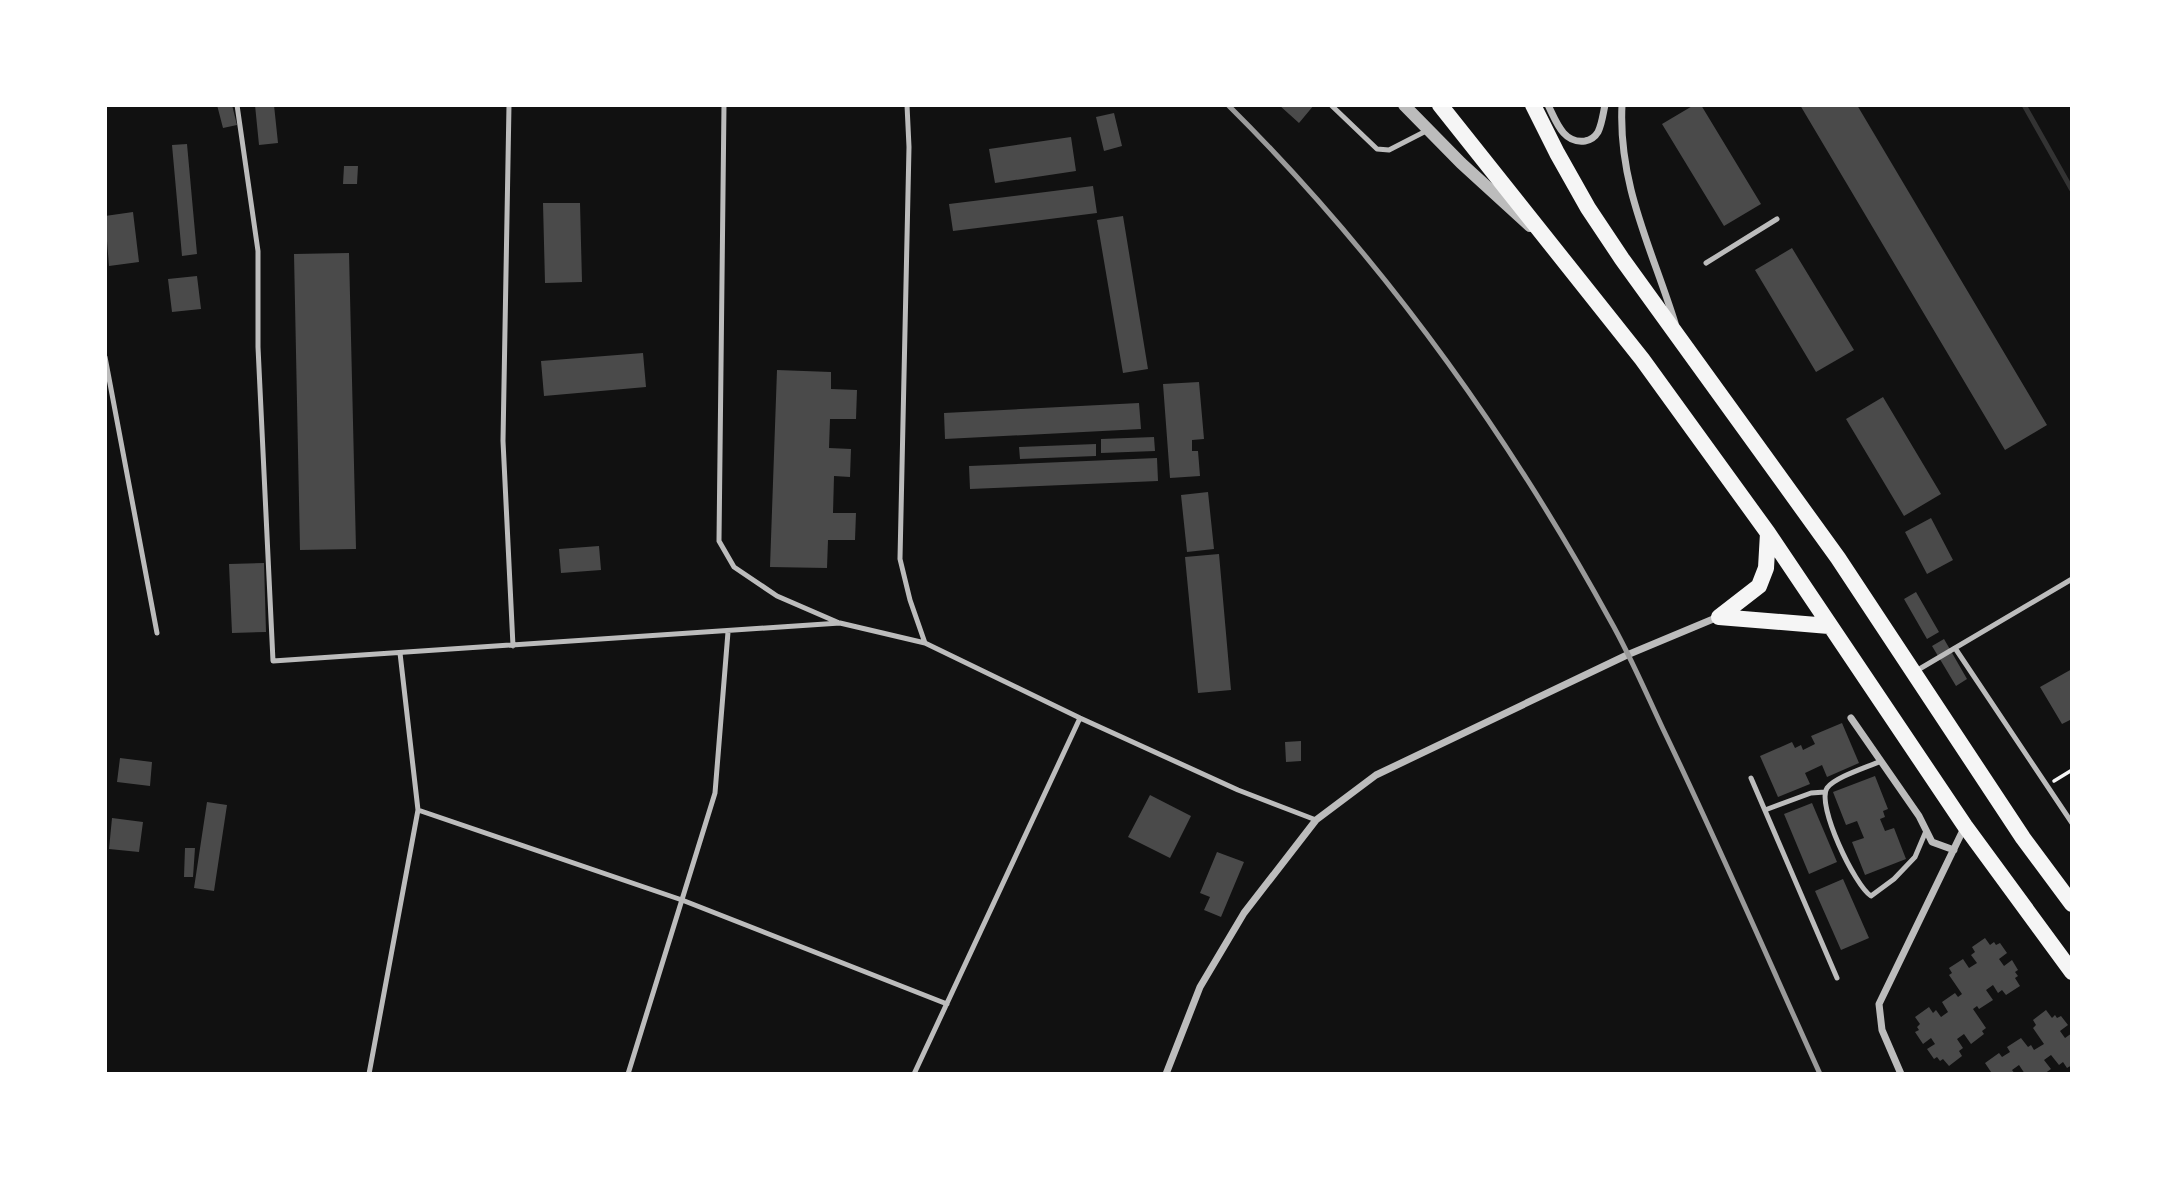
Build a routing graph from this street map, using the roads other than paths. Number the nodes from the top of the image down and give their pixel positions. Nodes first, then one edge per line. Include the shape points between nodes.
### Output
1 (237, 105) edge
2 (509, 105) edge
3 (724, 105) edge
4 (907, 105) edge
5 (1331, 105) edge
6 (1404, 105) edge
7 (1440, 105) edge
8 (1533, 105) edge
9 (1548, 105) edge
10 (1605, 105) edge
11 (1622, 105) edge
12 (1428, 130) junction
13 (1777, 219) dead end
14 (1548, 242) junction
15 (1706, 263) dead end
16 (1680, 337) junction
17 (105, 357) edge
18 (1768, 533) junction
19 (2072, 579) edge
20 (1719, 617) junction
21 (840, 623) junction
22 (1829, 626) junction
23 (728, 632) junction
24 (156, 633) dead end
25 (925, 643) junction
26 (513, 646) junction
27 (1955, 648) junction
28 (400, 653) junction
29 (1913, 672) junction
30 (1080, 718) junction
31 (1851, 718) dead end
32 (1881, 761) junction
33 (1751, 778) dead end
34 (1825, 792) junction
35 (418, 810) junction
36 (1765, 810) junction
37 (1316, 820) junction
38 (2072, 823) edge
39 (1965, 826) junction
40 (1927, 831) junction
41 (1954, 850) junction
42 (681, 900) junction
43 (2072, 904) edge
44 (2072, 972) edge
45 (1837, 978) dead end
46 (947, 1004) junction
47 (369, 1074) edge
48 (628, 1074) edge
49 (914, 1074) edge
50 (1166, 1074) edge
51 (1901, 1074) edge

1 - 28 lane via 258,251 258,347 273,662
2 - 26 lane via 503,441
3 - 21 lane via 719,541 734,567 777,596
4 - 25 lane via 900,559
5 - 12 lane via 1377,149 1389,150
6 - 12 street
7 - 14 main road
8 - 16 main road via 1588,208
9 - 10 street via 1561,131 1571,140 1583,141 1599,131
11 - 16 street via 1629,187
12 - 14 street
13 - 15 lane
14 - 18 main road via 1642,359
16 - 29 main road via 1838,558
17 - 24 lane
18 - 20 main road via 1766,568 1759,586
18 - 22 main road
19 - 27 lane
20 - 22 main road
20 - 37 street via 1627,655 1376,775
21 - 23 lane
21 - 25 lane
22 - 39 main road
23 - 26 lane
23 - 42 lane via 715,793
25 - 30 lane
26 - 28 lane
27 - 29 lane
27 - 38 lane
28 - 35 lane
29 - 43 main road
30 - 37 lane
30 - 46 lane
31 - 32 street
32 - 34 lane via 1834,781
32 - 40 street
33 - 36 lane
34 - 36 lane
34 - 40 lane via 1825,806 1842,850 1864,892 1871,896 1915,857
35 - 42 lane
35 - 47 lane
36 - 45 lane
37 - 50 street via 1244,913 1200,987
39 - 41 street
39 - 44 main road
40 - 41 street via 1932,842
41 - 51 street via 1879,1004 1882,1030
42 - 46 lane
42 - 48 lane
46 - 49 lane

